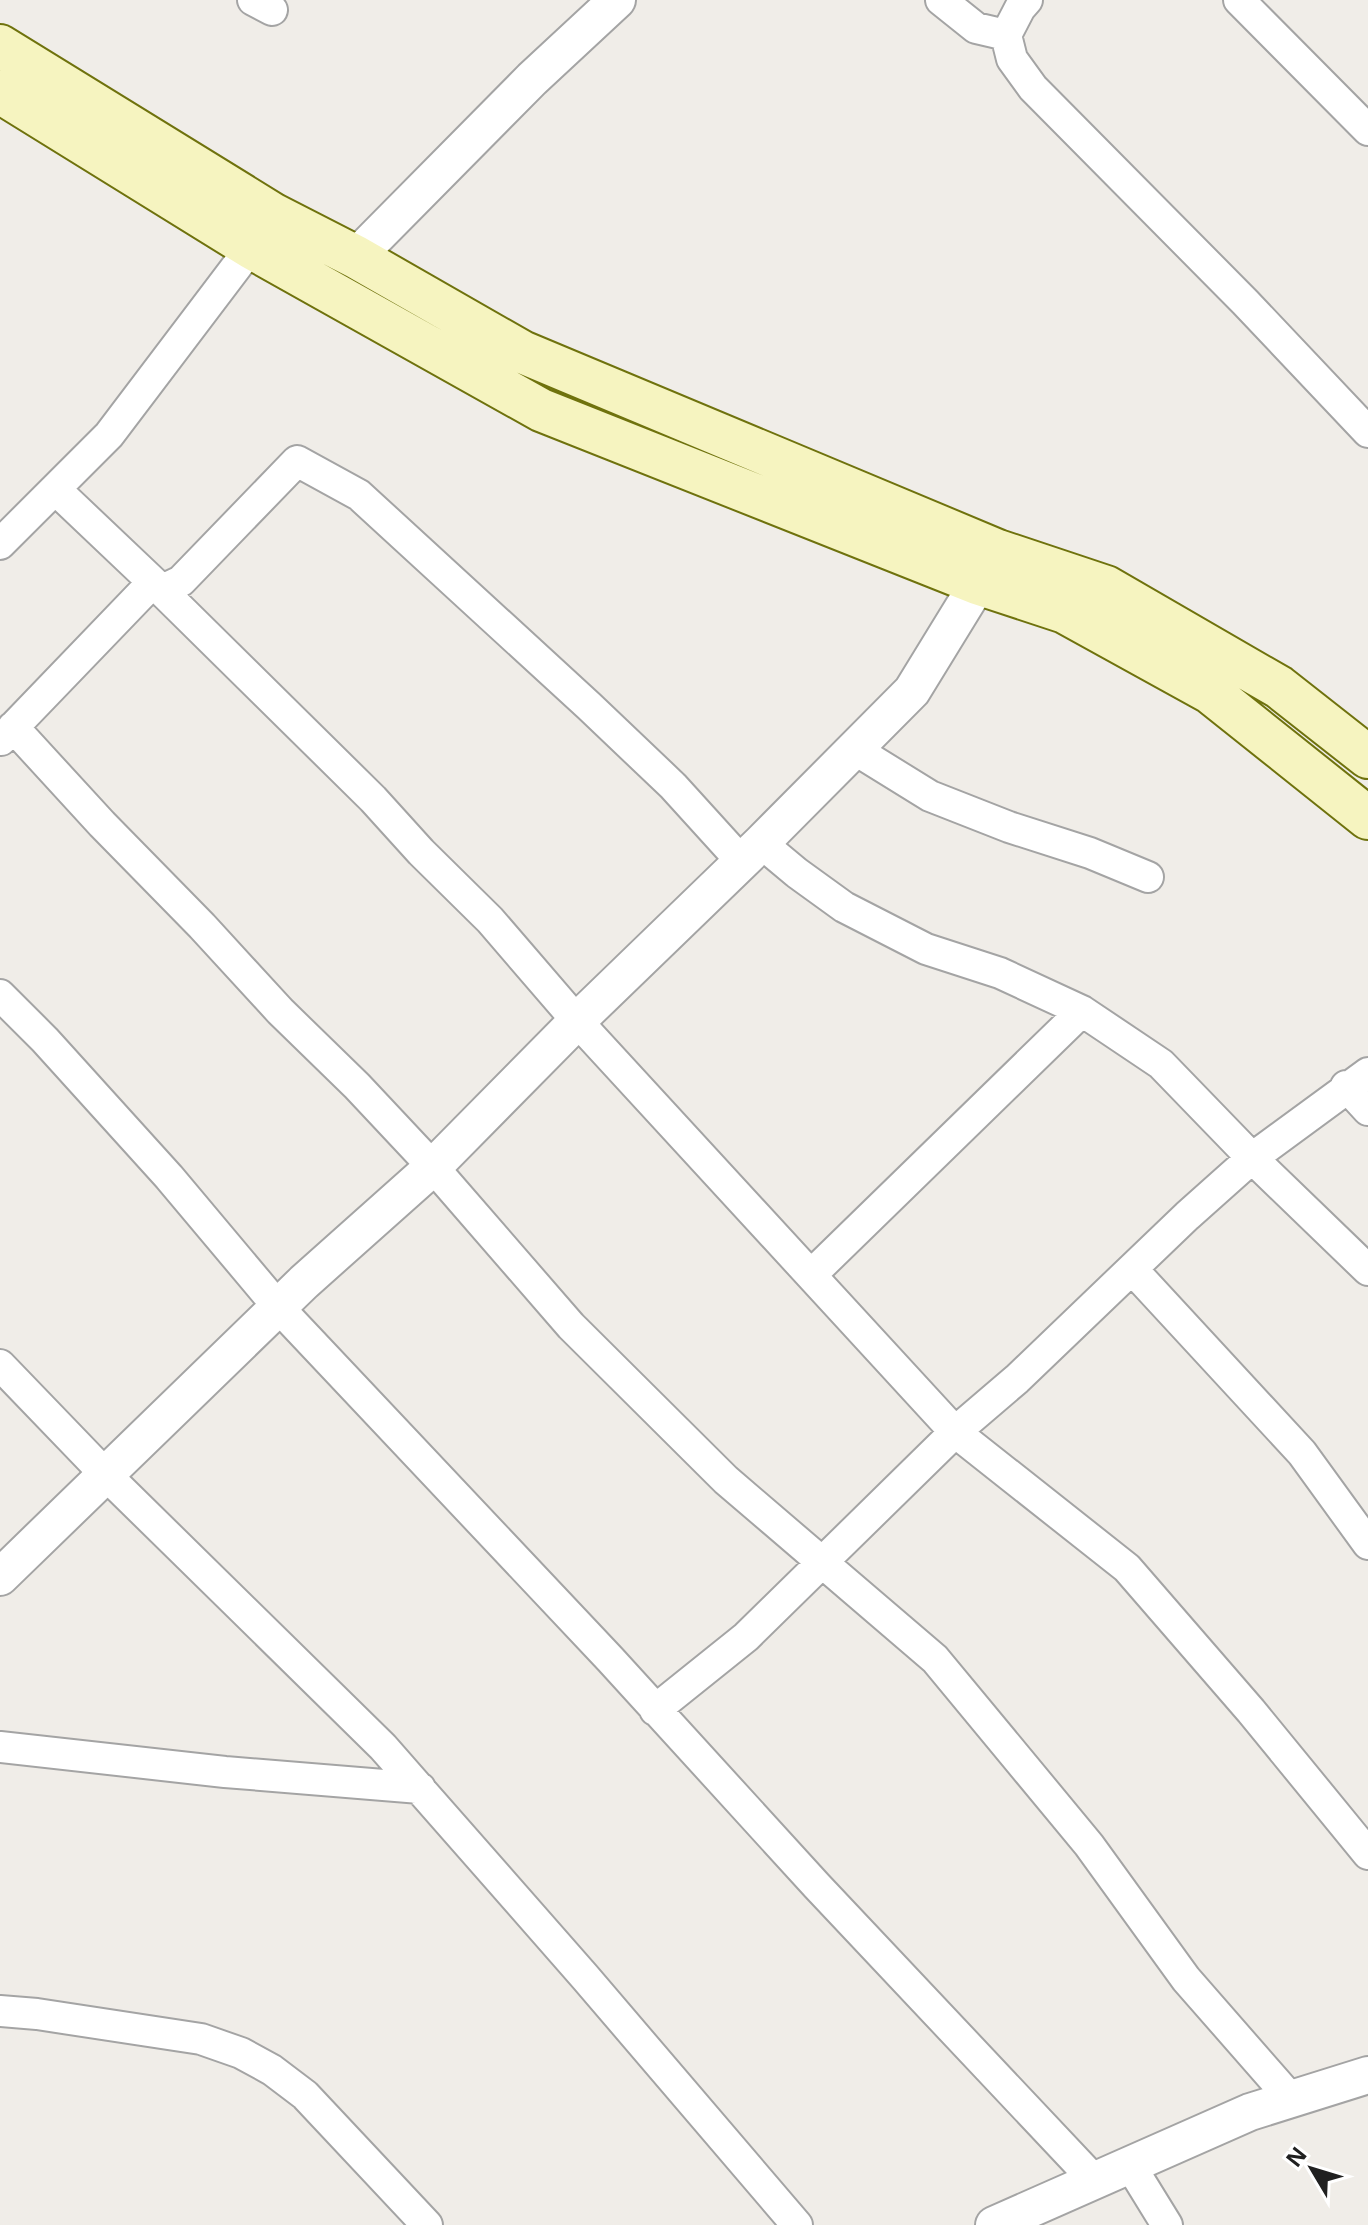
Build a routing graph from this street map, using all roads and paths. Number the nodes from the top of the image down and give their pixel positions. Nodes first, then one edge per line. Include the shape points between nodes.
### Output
1 (617, 0) edge
2 (941, 0) edge
3 (1027, 0) edge
4 (1239, 0) edge
5 (1006, 35) junction
6 (6, 79) edge
7 (1368, 130) edge
8 (263, 232) junction
9 (356, 257) junction
10 (1366, 426) edge
11 (55, 489) junction
12 (0, 544) edge
13 (988, 567) junction
14 (157, 586) junction
15 (7, 734) edge
16 (854, 749) junction
17 (1368, 757) edge
18 (1368, 818) edge
19 (752, 853) junction
20 (1148, 877) dead end
21 (0, 995) edge
22 (1082, 1011) junction
23 (577, 1021) junction
24 (1357, 1080) edge
25 (1368, 1110) edge
26 (1252, 1158) junction
27 (433, 1167) junction
28 (1132, 1269) junction
29 (1368, 1270) edge
30 (811, 1275) junction
31 (279, 1308) junction
32 (0, 1365) edge
33 (955, 1432) junction
34 (106, 1475) junction
35 (1368, 1544) edge
36 (820, 1563) junction
37 (0, 1577) edge
38 (655, 1710) junction
39 (0, 1747) edge
40 (420, 1788) junction
41 (1368, 1854) edge
42 (0, 2011) edge
43 (1368, 2075) edge
44 (1291, 2099) junction
45 (1130, 2165) junction
46 (1095, 2181) junction
47 (427, 2225) edge
48 (797, 2225) edge
49 (994, 2225) edge
50 (1167, 2225) edge

1 - 9 street
2 - 5 street via 976,28
3 - 5 street
4 - 7 street
5 - 10 street via 1012,59 1033,88
6 - 8 main road
8 - 9 main road
8 - 11 street via 109,435
8 - 13 main road via 541,410
9 - 13 main road via 522,352
11 - 12 street
11 - 14 street
13 - 16 street via 912,691
13 - 17 main road via 1106,587 1279,687
13 - 18 main road via 1210,692
14 - 15 street
14 - 19 street via 181,581 297,461 359,495
14 - 23 street via 490,920
15 - 27 street via 102,824
16 - 19 street
16 - 20 street via 930,796
19 - 22 street via 797,873 844,907 926,949 1000,973
19 - 23 street
21 - 31 street via 169,1177
22 - 26 street via 1161,1064
22 - 30 street
23 - 27 street
23 - 30 street
24 - 25 street
24 - 26 street
26 - 28 street
26 - 29 street
27 - 31 street
27 - 36 street via 571,1326 726,1480
28 - 33 street
28 - 35 street via 1302,1453
30 - 33 street
31 - 34 street
31 - 38 street
32 - 34 street
33 - 36 street
33 - 41 street via 1127,1568
34 - 37 street
34 - 40 street
36 - 38 street via 746,1637
36 - 44 street via 935,1659 1089,1845 1186,1979
38 - 46 street
39 - 40 street
40 - 48 street
42 - 47 street via 201,2039 241,2053 305,2095
43 - 44 street
44 - 45 street
45 - 46 street
45 - 50 street
46 - 49 street

